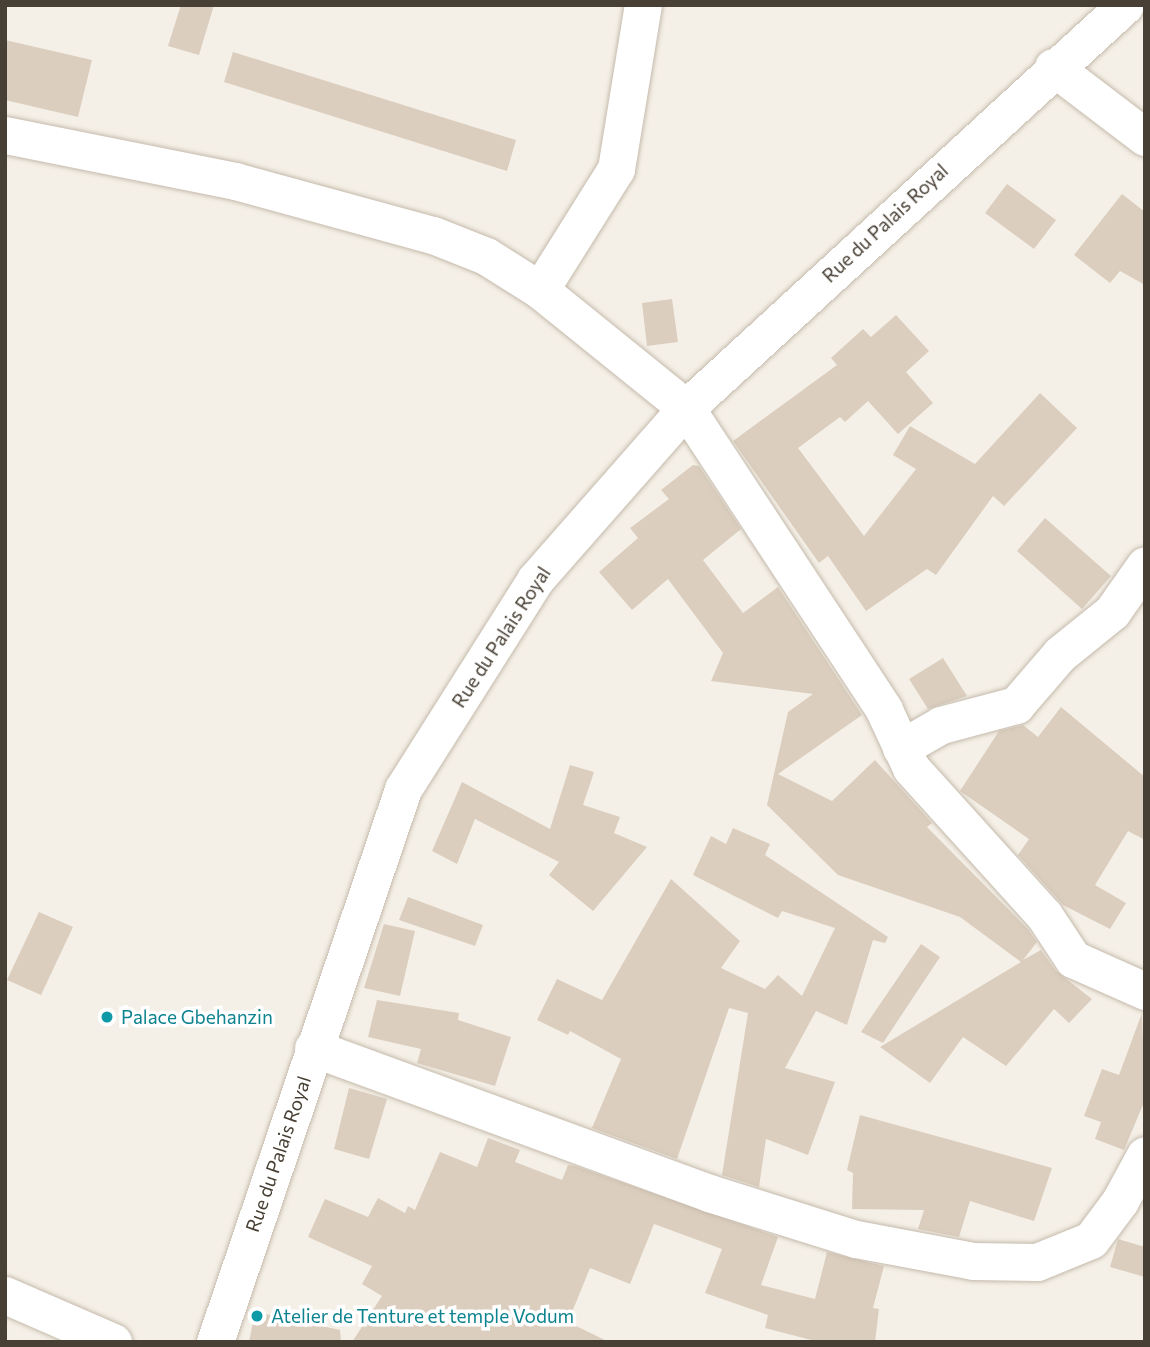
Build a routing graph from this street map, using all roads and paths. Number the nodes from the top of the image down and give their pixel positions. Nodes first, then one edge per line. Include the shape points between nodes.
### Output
1 (643, 5) edge
2 (1125, 5) edge
3 (1054, 67) junction
4 (5, 135) edge
5 (1145, 137) edge
6 (540, 290) junction
7 (686, 408) junction
8 (1145, 565) edge
9 (901, 748) junction
10 (1145, 991) edge
11 (313, 1048) junction
12 (1145, 1155) edge
13 (5, 1295) edge
14 (113, 1342) edge
15 (215, 1342) edge

1 - 6 street via 616,169
2 - 3 street, Rue du Palais Royal
3 - 5 street
3 - 7 street, Rue du Palais Royal
4 - 6 street via 235,181 433,235 486,256
6 - 7 street
7 - 9 street via 884,710
7 - 11 street, Rue du Palais Royal via 535,580 403,789
8 - 9 street via 1112,612 1060,654 1016,705 941,725
9 - 10 street via 941,803 1044,915 1073,958
11 - 12 street via 709,1193 856,1239 973,1261 1037,1262 1091,1240 1120,1201
11 - 15 street, Rue du Palais Royal
13 - 14 street

